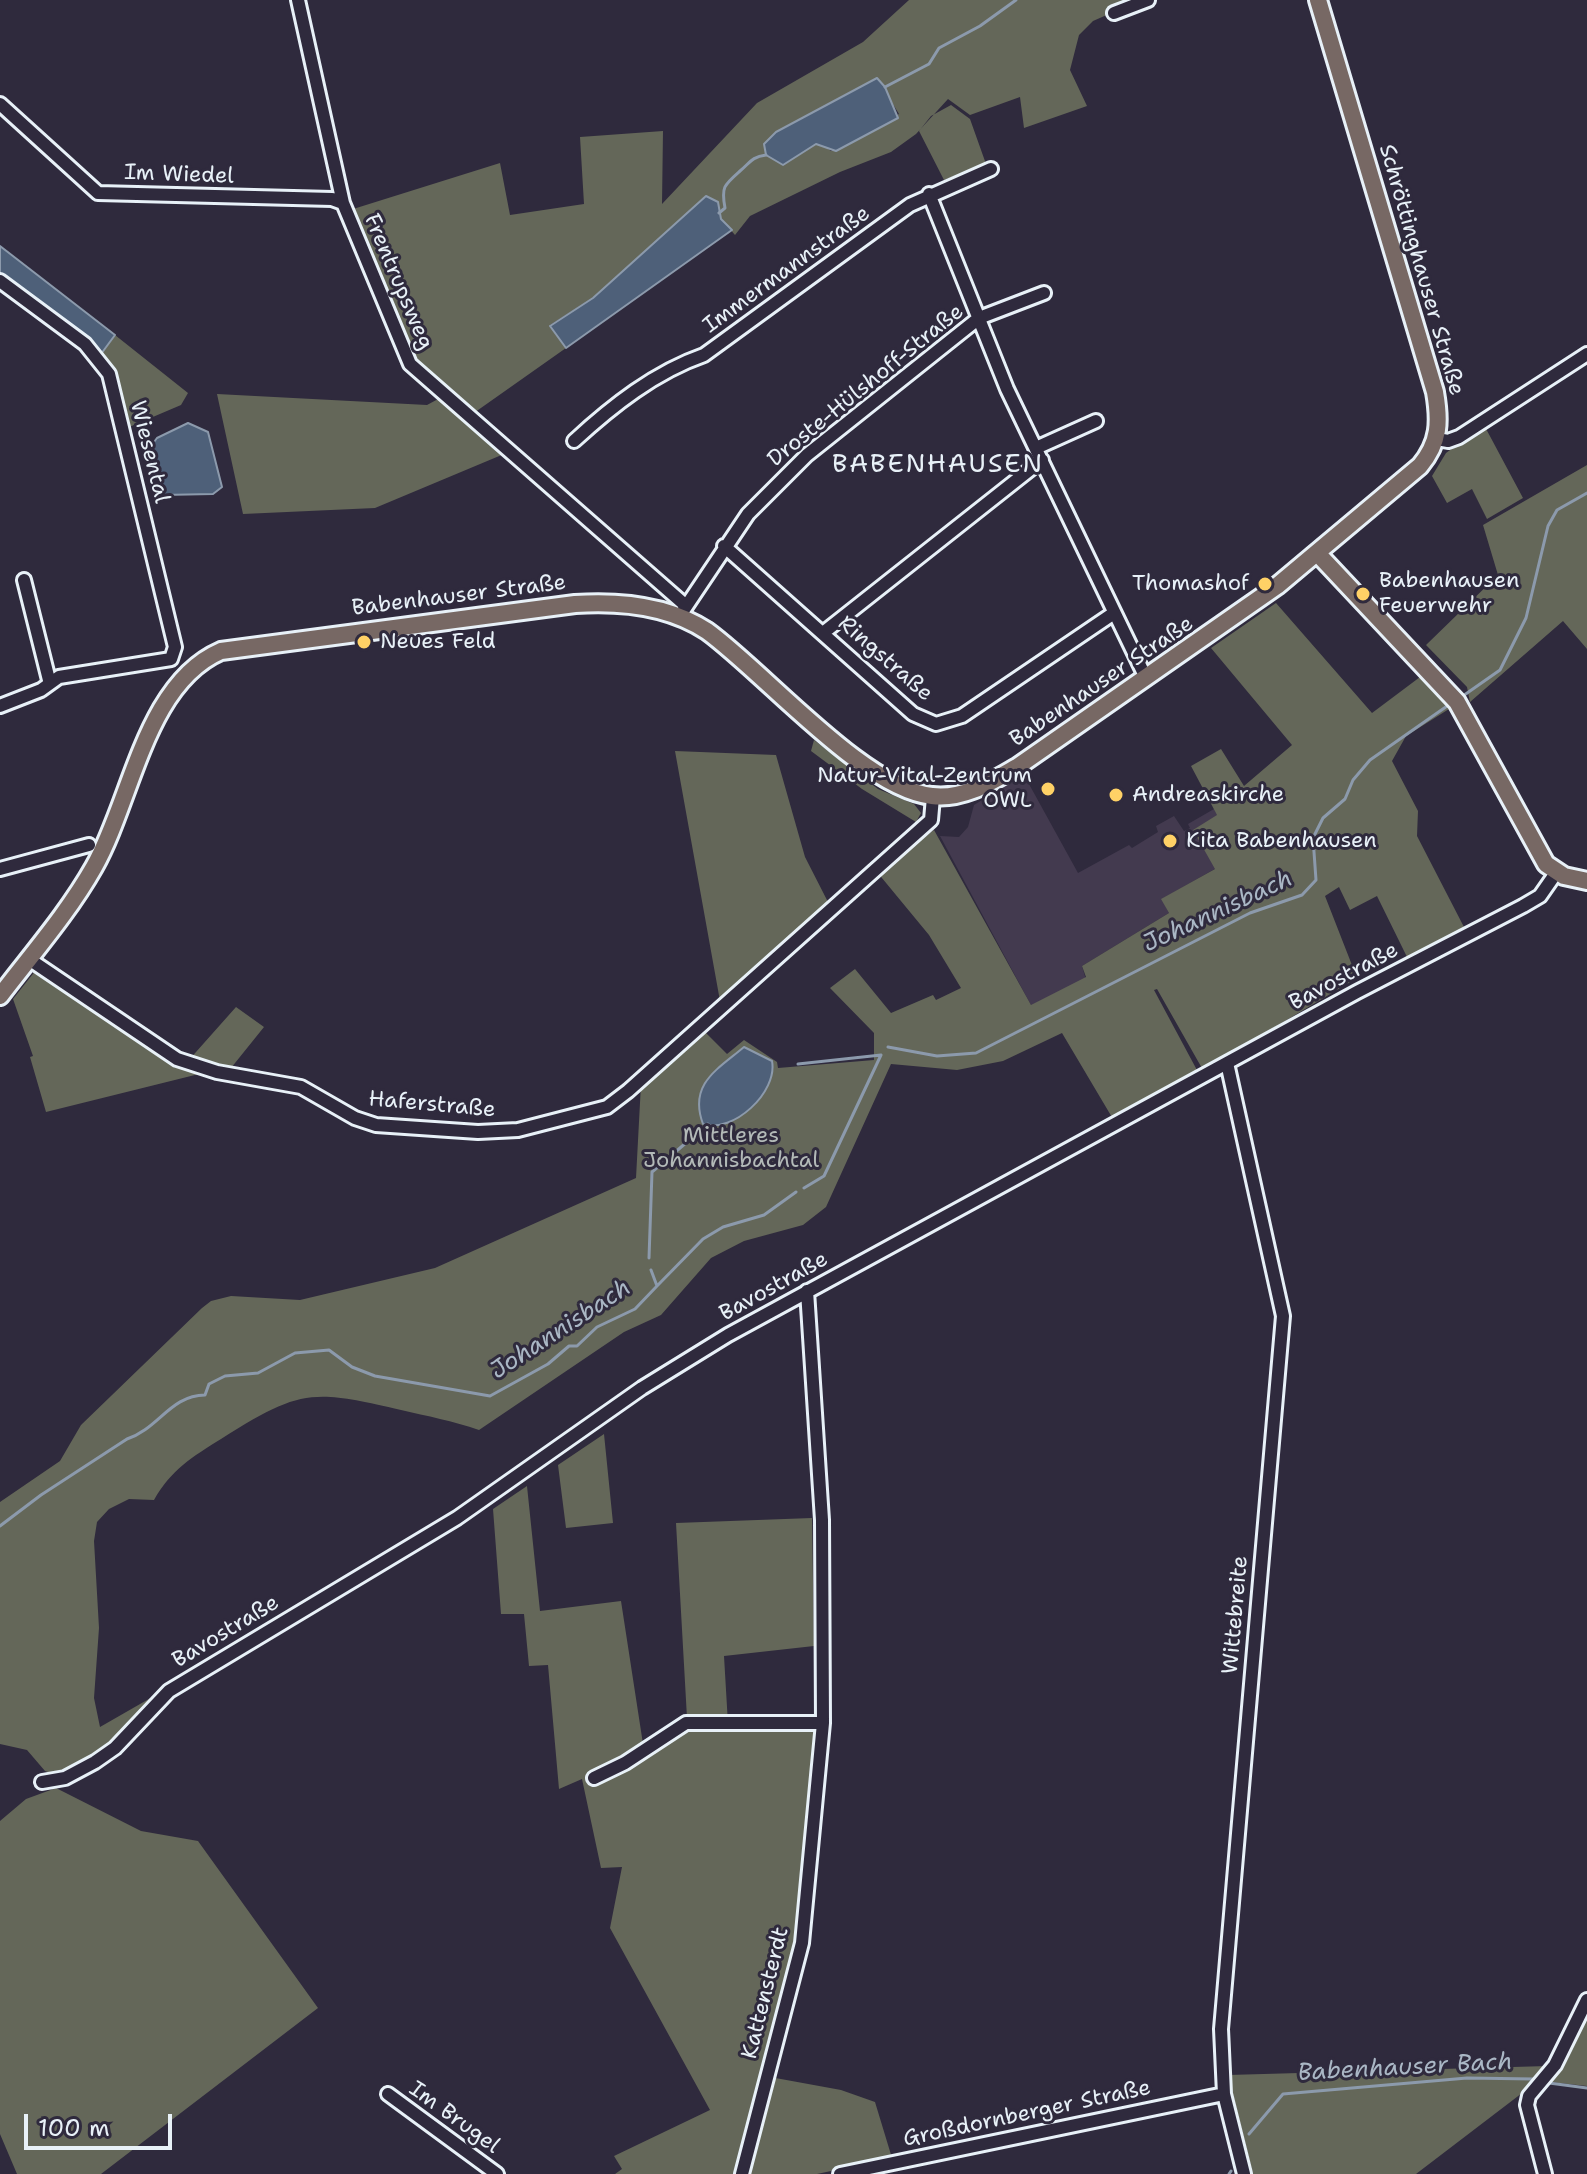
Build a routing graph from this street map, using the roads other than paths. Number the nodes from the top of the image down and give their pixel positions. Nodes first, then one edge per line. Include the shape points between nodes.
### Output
1 (298, 0) edge
2 (1148, 0) edge
3 (1318, 0) edge
4 (1114, 13) dead end
5 (0, 104) edge
6 (991, 169) dead end
7 (929, 194) junction
8 (343, 203) junction
9 (0, 281) edge
10 (1044, 293) dead end
11 (979, 318) junction
12 (1587, 354) edge
13 (1096, 421) dead end
14 (1437, 439) junction
15 (574, 441) dead end
16 (1039, 454) junction
17 (724, 546) junction
18 (1318, 554) junction
19 (24, 580) dead end
20 (683, 611) junction
21 (1114, 613) junction
22 (823, 633) junction
23 (171, 659) junction
24 (188, 672) junction
25 (1146, 678) junction
26 (49, 680) junction
27 (0, 706) edge
28 (933, 797) junction
29 (89, 845) dead end
30 (0, 869) edge
31 (1556, 873) junction
32 (1587, 881) edge
33 (29, 959) junction
34 (0, 996) edge
35 (1227, 1063) junction
36 (807, 1291) junction
37 (823, 1723) junction
38 (594, 1778) dead end
39 (42, 1782) dead end
40 (1587, 2000) edge
41 (388, 2094) dead end
42 (1224, 2094) junction
43 (497, 2174) edge
44 (742, 2174) edge
45 (840, 2174) edge
46 (1244, 2174) edge
47 (1545, 2174) edge

1 - 8 street, Frentrupsweg
2 - 4 street
3 - 14 main road, Schröttinghauser Straße via 1435,392
5 - 8 street, Im Wiedel via 98,193
6 - 7 street, Immermannstraße
7 - 11 street
7 - 15 street, Immermannstraße via 704,355 671,366
8 - 20 street, Frentrupsweg via 410,364
9 - 23 street, Wiesental via 85,344 109,374 175,647
10 - 11 street, Droste-Hülshoff-Straße
11 - 16 street
11 - 17 street, Droste-Hülshoff-Straße via 807,455
12 - 14 street via 1459,437
13 - 16 street
14 - 18 main road via 1412,475
16 - 21 street
16 - 22 street
17 - 20 street, Droste-Hülshoff-Straße
17 - 22 street, Ringstraße
18 - 25 main road, Babenhauser Straße
18 - 31 main road via 1451,694 1535,849
19 - 26 street
20 - 24 main road, Babenhauser Straße via 622,603 575,604 237,647
20 - 28 main road, Babenhauser Straße via 862,764 901,788
21 - 22 street, Ringstraße via 962,716 936,724 913,714
21 - 25 street
23 - 24 street
23 - 26 street
24 - 33 main road, Babenhauser Straße via 164,704 93,869
25 - 28 main road, Babenhauser Straße via 995,779 958,795
26 - 27 street via 41,690
28 - 33 street, Haferstraße via 931,820 628,1091 607,1107 518,1130 376,1125 301,1087 192,1065 151,1045
29 - 30 street
31 - 32 main road
31 - 35 street, Bavostraße via 1540,896 1523,906
33 - 34 main road, Babenhauser Straße
35 - 36 street, Bavostraße
35 - 42 street, Wittebreite via 1283,1327 1221,2029
36 - 37 street, Kattensterdt via 822,1520
36 - 39 street, Bavostraße via 651,1382 405,1551 169,1691 95,1762 65,1778
37 - 38 street via 686,1723
37 - 44 street, Kattensterdt via 802,1943
40 - 47 street via 1555,2065 1529,2096
41 - 43 street, Im Brugel
42 - 45 street, Großdornberger Straße
42 - 46 street, Wittebreite

